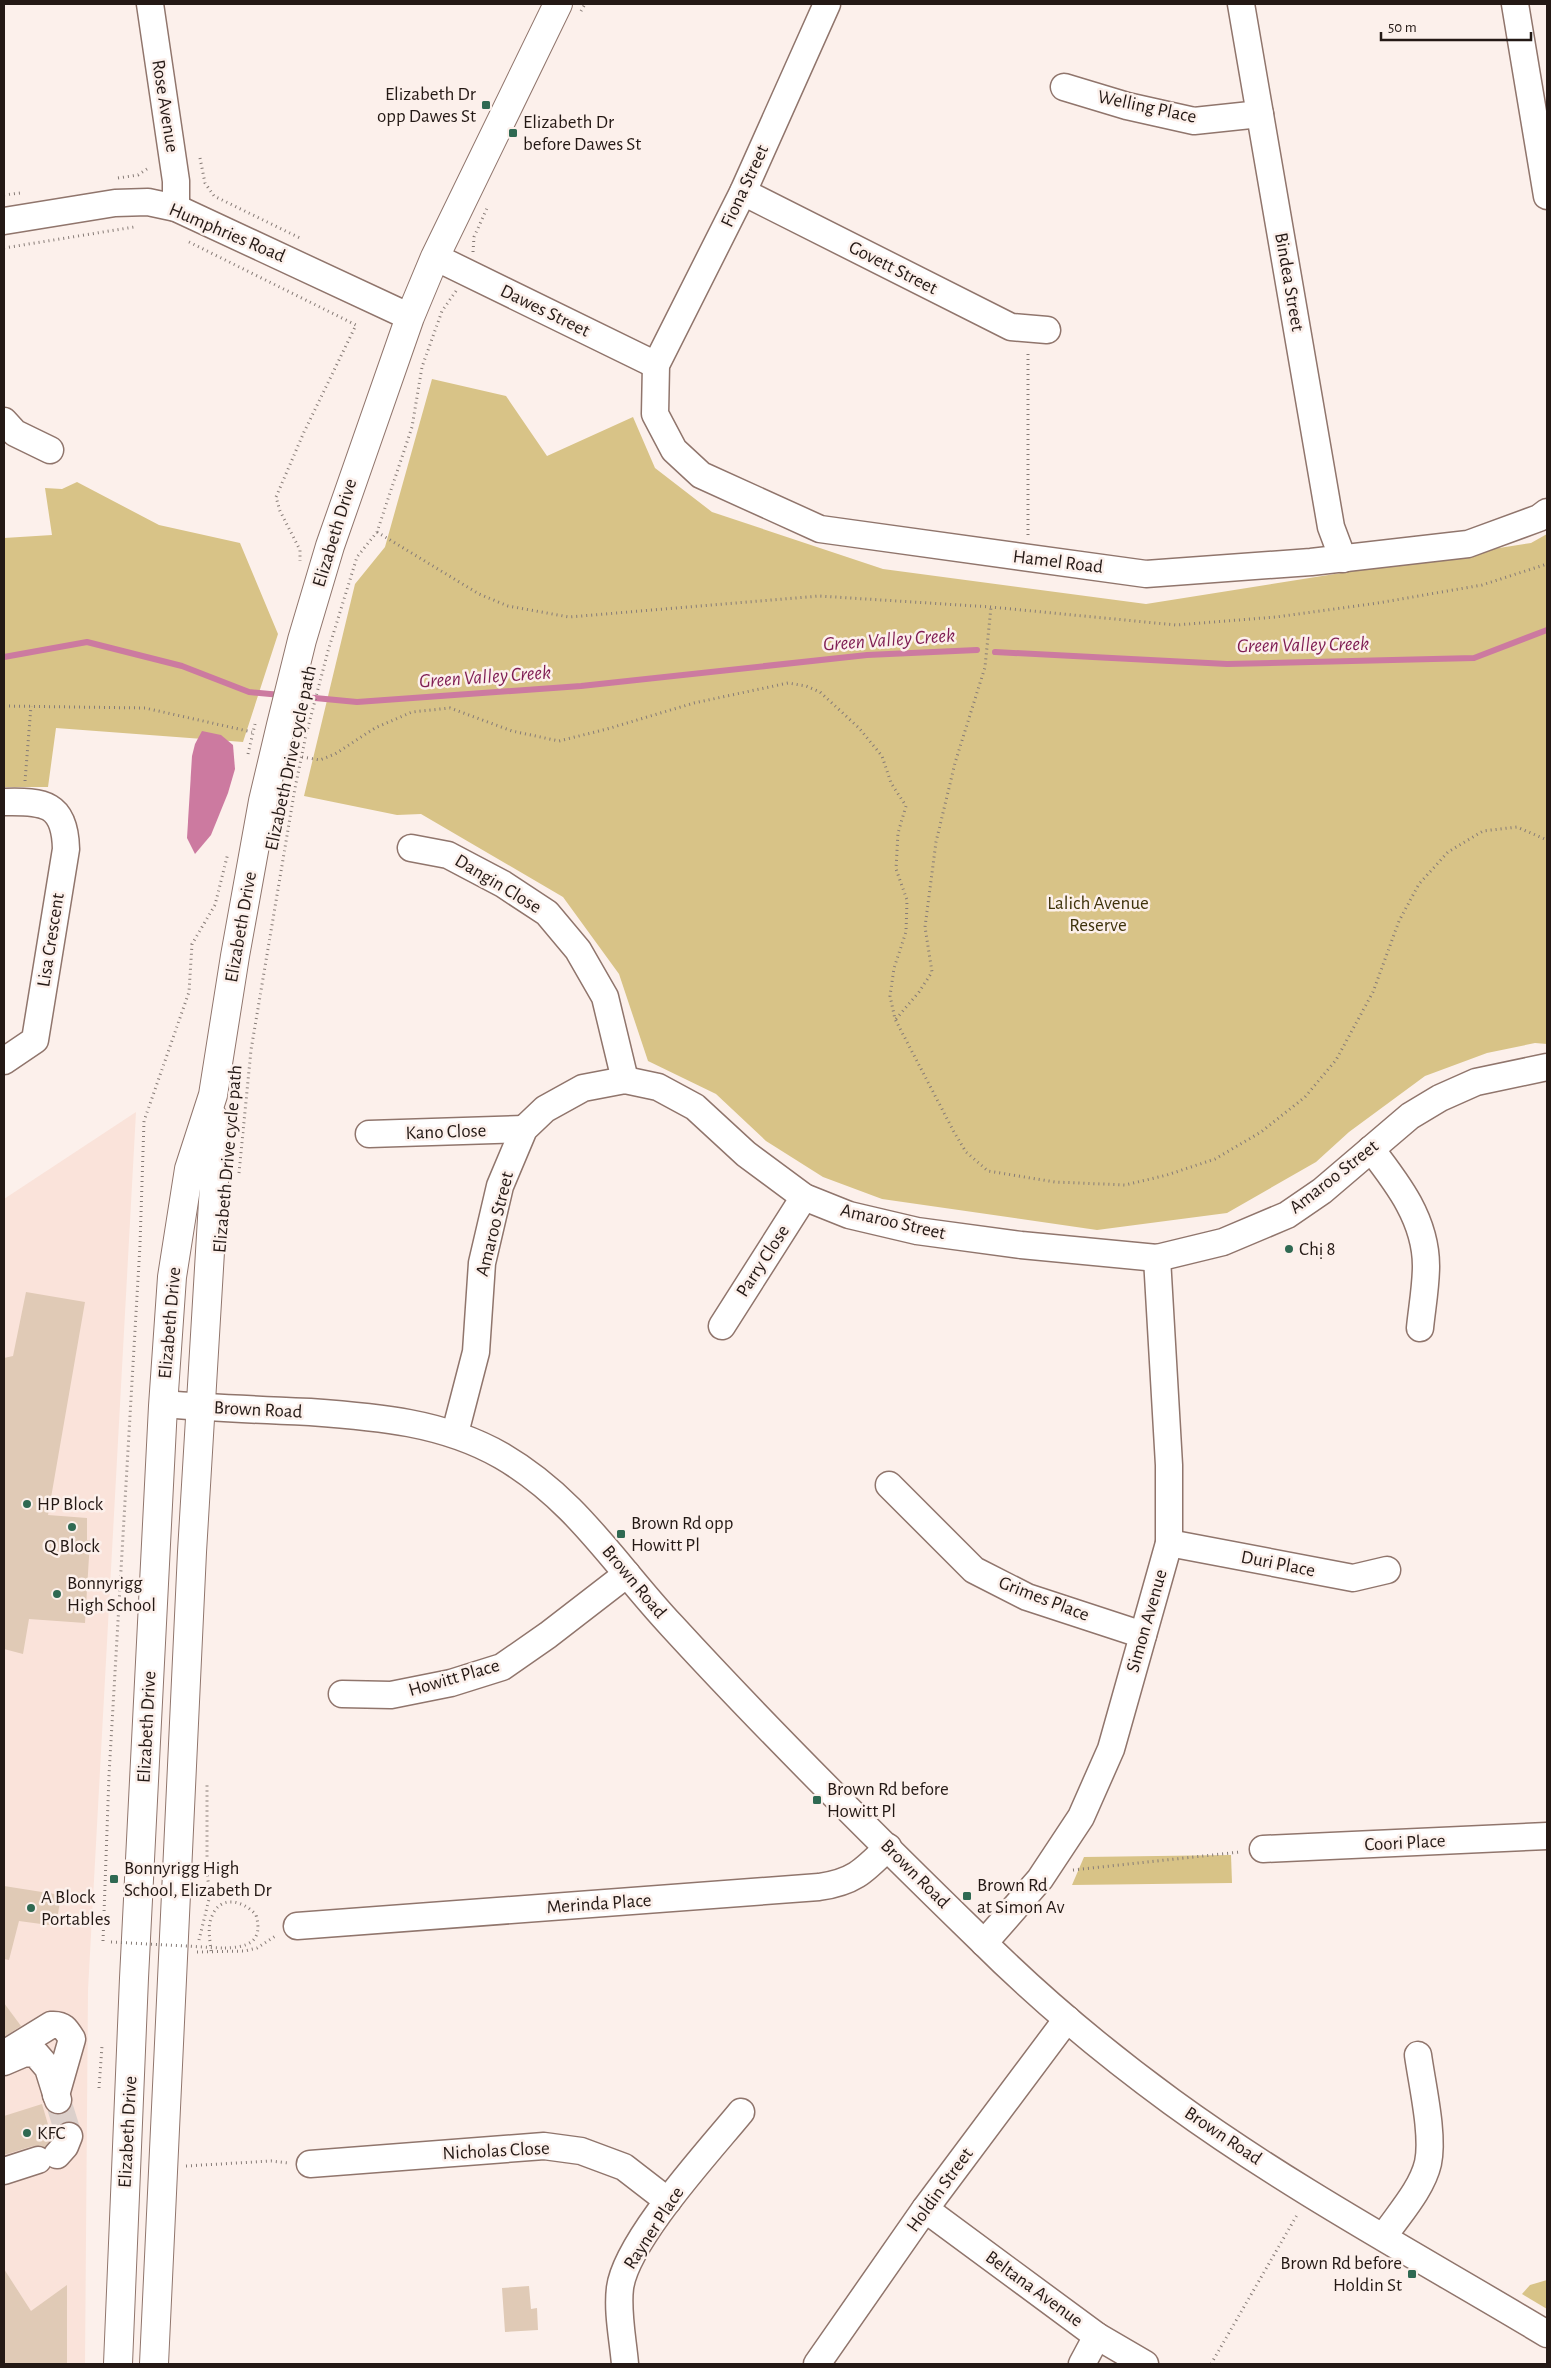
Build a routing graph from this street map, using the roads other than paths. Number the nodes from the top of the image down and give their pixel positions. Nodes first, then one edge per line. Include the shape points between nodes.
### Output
1 (150, 4) edge
2 (558, 4) edge
3 (827, 4) edge
4 (1241, 4) edge
5 (1515, 4) edge
6 (1064, 87) dead end
7 (1260, 114) junction
8 (743, 192) junction
9 (1547, 196) edge
10 (176, 208) junction
11 (4, 221) edge
12 (435, 257) junction
13 (410, 317) junction
14 (1038, 329) road end
15 (656, 365) junction
16 (4, 421) edge
17 (50, 450) dead end
18 (1547, 512) edge
19 (1343, 559) junction
20 (27, 803) edge
21 (411, 848) dead end
22 (4, 1061) edge
23 (1547, 1067) edge
24 (625, 1080) junction
25 (213, 1095) junction
26 (524, 1130) junction
27 (369, 1134) dead end
28 (1371, 1149) junction
29 (804, 1197) junction
30 (1157, 1258) junction
31 (722, 1326) dead end
32 (1420, 1328) dead end
33 (164, 1404) junction
34 (200, 1407) junction
35 (455, 1434) junction
36 (889, 1485) dead end
37 (1169, 1543) junction
38 (1387, 1570) dead end
39 (626, 1574) junction
40 (1143, 1635) junction
41 (342, 1694) dead end
42 (1547, 1836) edge
43 (888, 1847) junction
44 (1263, 1850) road end
45 (297, 1926) road end
46 (984, 1943) junction
47 (1068, 2019) junction
48 (4, 2054) edge
49 (1418, 2054) dead end
50 (4, 2062) edge
51 (741, 2112) dead end
52 (54, 2150) dead end
53 (310, 2164) road end
54 (4, 2171) edge
55 (668, 2201) junction
56 (926, 2209) junction
57 (1384, 2236) junction
58 (1547, 2334) edge
59 (1097, 2336) junction
60 (118, 2364) edge
61 (154, 2364) edge
62 (625, 2364) edge
63 (818, 2364) edge
64 (1082, 2364) edge
65 (1145, 2364) edge

1 - 10 street, Rose Avenue via 176,181
2 - 12 main road, Elizabeth Drive
3 - 8 street, Fiona Street
4 - 7 street, Bindea Street
5 - 9 street
6 - 7 street, Welling Place via 1194,121
7 - 19 street, Bindea Street via 1331,528
8 - 14 street, Govett Street via 1011,327
8 - 15 street, Fiona Street
10 - 11 street, Humphries Road via 148,202 115,203
10 - 13 street, Humphries Road
12 - 13 main road, Elizabeth Drive
12 - 15 street, Dawes Street
13 - 25 main road, Elizabeth Drive via 353,476 302,640 264,801
15 - 19 street, Hamel Road via 655,414 674,450 701,475 820,530 1146,574
16 - 17 street via 15,433
18 - 19 street, Hamel Road via 1540,518 1468,544
20 - 22 street, Lisa Crescent via 61,819 66,833 66,849 35,1040
21 - 24 street, Dangin Close via 448,854 503,884 547,914 578,950 605,997
23 - 28 street, Amaroo Street via 1476,1082 1440,1098 1410,1116
24 - 26 street, Amaroo Street via 583,1088 545,1109
24 - 29 street, Amaroo Street via 658,1087 695,1107 746,1154
25 - 33 main road, Elizabeth Drive via 188,1169 172,1277
25 - 34 main road, Elizabeth Drive via 214,1185
26 - 27 street, Kano Close
26 - 35 street, Amaroo Street via 500,1186 482,1263 476,1352
28 - 30 street, Amaroo Street via 1322,1192 1288,1215 1223,1242
28 - 32 street via 1412,1208 1423,1236 1426,1266
29 - 30 street, Amaroo Street via 849,1215 917,1231
29 - 31 street, Parry Close
30 - 37 street, Simon Avenue via 1169,1465
33 - 34 street, Brown Road
33 - 60 main road, Elizabeth Drive
34 - 35 street, Brown Road via 371,1416
34 - 61 main road, Elizabeth Drive
35 - 39 street, Brown Road via 500,1454 543,1483 569,1506
36 - 40 street, Grimes Place via 974,1570 1027,1597
37 - 38 street, Duri Place via 1353,1578
37 - 40 street, Simon Avenue
39 - 41 street, Howitt Place via 502,1667 451,1683 391,1695
39 - 43 street, Brown Road via 728,1686
40 - 46 street, Simon Avenue via 1111,1749 1081,1817 1045,1873
42 - 44 street, Coori Place
43 - 45 street, Merinda Place via 852,1879 819,1887
43 - 46 street, Brown Road
46 - 47 street, Brown Road
47 - 56 street, Holdin Street
47 - 57 street, Brown Road via 1172,2102
48 - 50 street via 51,2024 65,2028 72,2039 58,2101 48,2068 36,2054 25,2053
49 - 57 street via 1429,2133 1428,2163 1418,2186
51 - 55 street, Rayner Place
52 - 54 street
53 - 55 street, Nicholas Close via 544,2146 581,2151 624,2167
55 - 62 street, Rayner Place via 627,2262 620,2286
56 - 59 street, Beltana Avenue
56 - 63 street, Holdin Street
57 - 58 street, Brown Road
59 - 64 street
59 - 65 street, Beltana Avenue

